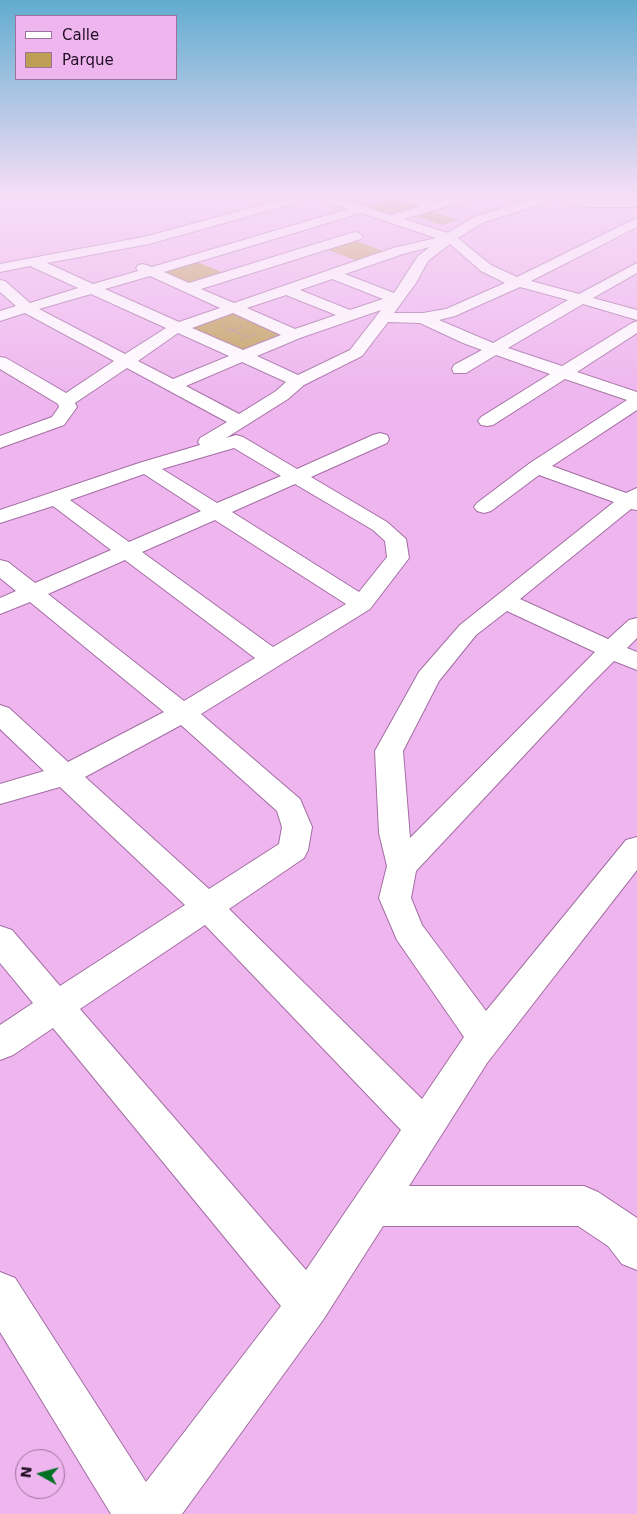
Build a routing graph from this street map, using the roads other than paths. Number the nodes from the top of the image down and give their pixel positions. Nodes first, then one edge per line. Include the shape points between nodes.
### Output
1 (18, 265) edge
2 (38, 265) edge
3 (137, 265) edge
4 (173, 265) edge
5 (212, 265) edge
6 (265, 265) edge
7 (360, 265) edge
8 (419, 265) edge
9 (482, 265) edge
10 (552, 265) edge
11 (637, 267) edge
12 (0, 268) edge
13 (151, 271) junction
14 (234, 274) junction
15 (332, 274) junction
16 (519, 282) junction
17 (0, 284) edge
18 (188, 288) junction
19 (92, 289) junction
20 (285, 290) junction
21 (397, 299) junction
22 (581, 299) junction
23 (232, 308) junction
24 (28, 309) junction
25 (348, 315) junction
26 (637, 315) edge
27 (0, 316) edge
28 (383, 317) junction
29 (423, 318) junction
30 (637, 326) edge
31 (176, 328) junction
32 (294, 335) junction
33 (495, 349) junction
34 (242, 355) junction
35 (0, 362) edge
36 (126, 362) junction
37 (460, 369) dead end
38 (562, 373) junction
39 (298, 382) junction
40 (172, 386) junction
41 (637, 400) edge
42 (66, 401) junction
43 (239, 421) junction
44 (487, 421) dead end
45 (380, 439) dead end
46 (0, 442) edge
47 (187, 455) junction
48 (146, 467) junction
49 (537, 467) junction
50 (295, 476) junction
51 (55, 498) junction
52 (634, 499) edge
53 (484, 507) dead end
54 (216, 511) junction
55 (0, 517) edge
56 (127, 551) junction
57 (0, 567) edge
58 (31, 593) junction
59 (505, 600) junction
60 (362, 604) junction
61 (0, 607) edge
62 (637, 625) edge
63 (611, 650) junction
64 (273, 660) junction
65 (637, 662) edge
66 (182, 713) junction
67 (0, 714) edge
68 (66, 775) junction
69 (0, 794) edge
70 (637, 848) edge
71 (402, 866) junction
72 (206, 906) junction
73 (0, 939) edge
74 (57, 1006) junction
75 (485, 1038) junction
76 (0, 1044) edge
77 (425, 1128) junction
78 (374, 1206) junction
79 (637, 1249) edge
80 (0, 1293) edge
81 (308, 1305) junction
82 (139, 1514) edge
83 (152, 1514) edge

1 - 12 street
2 - 19 street
3 - 13 street
4 - 13 street
5 - 14 street
6 - 14 street
7 - 15 street
8 - 21 street
9 - 16 street
10 - 16 street
11 - 22 street
13 - 18 street
13 - 19 street
14 - 18 street
15 - 20 street
15 - 21 street
16 - 22 street
16 - 29 street via 450,313
17 - 24 street
18 - 23 street
19 - 24 street
19 - 31 street
20 - 23 street
20 - 25 street
21 - 25 street
21 - 28 street
22 - 26 street
22 - 33 street
23 - 31 street
23 - 32 street
24 - 27 street
24 - 36 street
25 - 32 street
28 - 29 street
28 - 39 street via 356,354
29 - 33 street
30 - 38 street
31 - 34 street
31 - 36 street
32 - 34 street
33 - 37 street
33 - 38 street
34 - 39 street
34 - 40 street
35 - 42 street
36 - 40 street
36 - 42 street
38 - 41 street
38 - 44 street
39 - 43 street
40 - 43 street
41 - 49 street
42 - 46 street via 68,407 62,418
43 - 47 street
45 - 50 street
47 - 48 street
47 - 50 street via 236,441
48 - 51 street
48 - 54 street
49 - 52 street
49 - 53 street
50 - 54 street
50 - 60 street via 380,526 395,539 398,558
51 - 55 street
51 - 56 street
52 - 59 street
54 - 56 street
54 - 60 street
56 - 58 street
56 - 64 street
57 - 58 street
58 - 61 street
58 - 66 street
59 - 63 street
59 - 71 street via 468,630 428,678 389,751 394,833
60 - 64 street
62 - 63 street
63 - 65 street
63 - 71 street
64 - 66 street
66 - 68 street
66 - 72 street via 290,806 297,827 293,850
67 - 68 street
68 - 69 street
68 - 72 street
70 - 75 street
71 - 75 street via 395,898 408,931
72 - 74 street
72 - 77 street
73 - 74 street
74 - 76 street
74 - 81 street
75 - 77 street
77 - 78 street
78 - 79 street via 584,1206 622,1232
78 - 81 street
80 - 82 street
81 - 83 street

